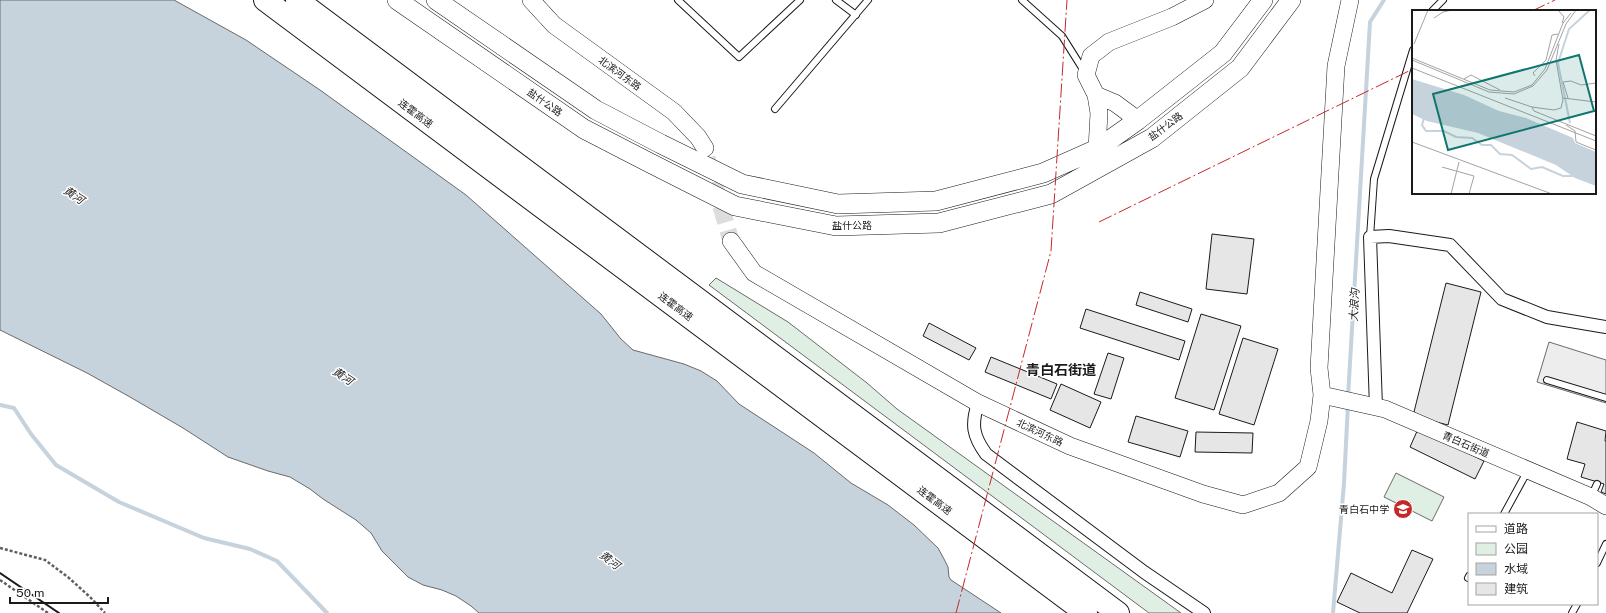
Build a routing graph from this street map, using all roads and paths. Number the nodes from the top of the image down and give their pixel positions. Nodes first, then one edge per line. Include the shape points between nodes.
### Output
1 (265, 0) edge
2 (297, 0) edge
3 (397, 0) edge
4 (436, 0) edge
5 (531, 0) edge
6 (678, 0) edge
7 (800, 0) edge
8 (836, 0) edge
9 (868, 0) edge
10 (1022, 0) edge
11 (1204, 0) edge
12 (1263, 0) edge
13 (1291, 0) edge
14 (1350, 0) edge
15 (1443, 0) edge
16 (1433, 10) edge
17 (856, 14) junction
18 (1412, 53) edge
19 (1086, 74) junction
20 (1096, 95) junction
21 (775, 109) dead end
22 (1138, 120) junction
23 (705, 148) tunnel mouth
24 (1097, 149) junction
25 (1370, 237) junction
26 (731, 241) tunnel mouth
27 (1606, 327) edge
28 (1547, 380) dead end
29 (1329, 396) junction
30 (1606, 398) edge
31 (978, 403) junction
32 (1370, 405) junction
33 (1528, 471) junction
34 (1606, 506) edge
35 (1505, 513) edge
36 (1606, 544) edge
37 (0, 548) edge
38 (1598, 560) edge
39 (0, 580) edge
40 (48, 613) edge
41 (105, 613) edge
42 (1086, 613) edge
43 (1118, 613) edge
44 (1204, 613) edge

1 - 42 highway, 连霍高速
2 - 43 highway, 连霍高速
3 - 13 main road, 盐什公路 via 584,129 650,163 735,206 836,226 939,223 1051,194 1152,138 1240,68
4 - 24 main road via 596,110 742,184 838,204 936,200 1043,174
5 - 23 street, 北滨河东路 via 554,25 674,112
6 - 7 lane via 738,57
8 - 17 lane
9 - 17 lane
10 - 19 lane via 1062,36
11 - 19 street via 1172,17 1109,42 1091,56
12 - 22 main road via 1223,53
14 - 29 street via 1336,66 1319,368
15 - 16 lane
17 - 21 lane
18 - 25 lane via 1374,179
19 - 20 street
20 - 22 street via 1115,103
20 - 24 street via 1099,113
22 - 24 main road
25 - 27 street via 1389,236 1450,245 1502,299 1547,317
25 - 32 street
26 - 31 street, 北滨河东路 via 754,273
28 - 30 lane
29 - 31 street, 北滨河东路 via 1319,421 1308,467 1278,493 1243,506 1070,446
29 - 32 street, 青白石街道
31 - 44 street via 973,416 973,430 986,454 1144,572
32 - 33 street, 青白石街道 via 1385,409
33 - 34 street, 青白石街道 via 1594,490
33 - 35 lane
36 - 38 lane
37 - 41 path via 45,560 90,597
39 - 40 path

